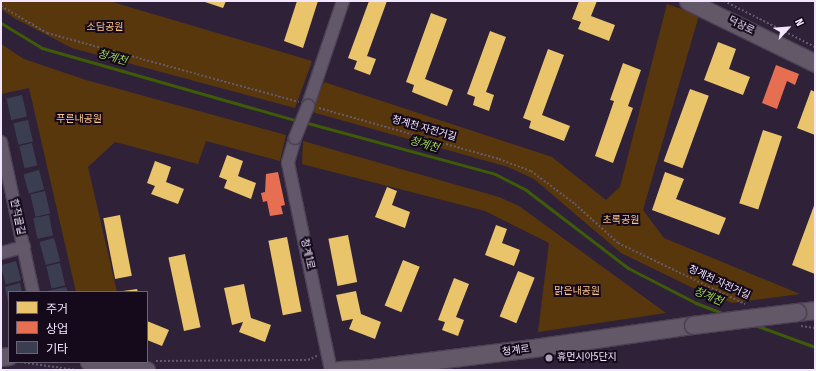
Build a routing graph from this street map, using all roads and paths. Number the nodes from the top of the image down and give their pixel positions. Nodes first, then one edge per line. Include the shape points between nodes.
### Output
1 (342, 1) edge
2 (688, 1) edge
3 (724, 1) edge
4 (1, 6) edge
5 (815, 47) edge
6 (815, 63) edge
7 (310, 105) junction
8 (1, 142) edge
9 (24, 248) junction
10 (1, 252) edge
11 (33, 291) edge
12 (752, 308) dead end
13 (815, 310) edge
14 (796, 319) junction
15 (815, 328) edge
16 (328, 354) junction
17 (24, 363) edge
18 (109, 363) edge
19 (150, 365) edge
20 (76, 370) edge
21 (331, 370) edge
22 (339, 370) edge

1 - 7 street
2 - 6 street, 덕장로
3 - 5 path
4 - 7 path, 청계천 자전거길 via 47,33
7 - 12 path, 청계천 자전거길 via 531,170 618,242
7 - 16 street, 청계1로, bridge via 295,138 288,163
8 - 9 street, 한직골길
9 - 10 street
9 - 11 street, 한직골길
13 - 14 street
14 - 15 path
14 - 22 street, 청계로, bridge via 693,325 526,349
16 - 19 path via 308,360
16 - 21 street, 청계1로
17 - 20 path
18 - 19 street

